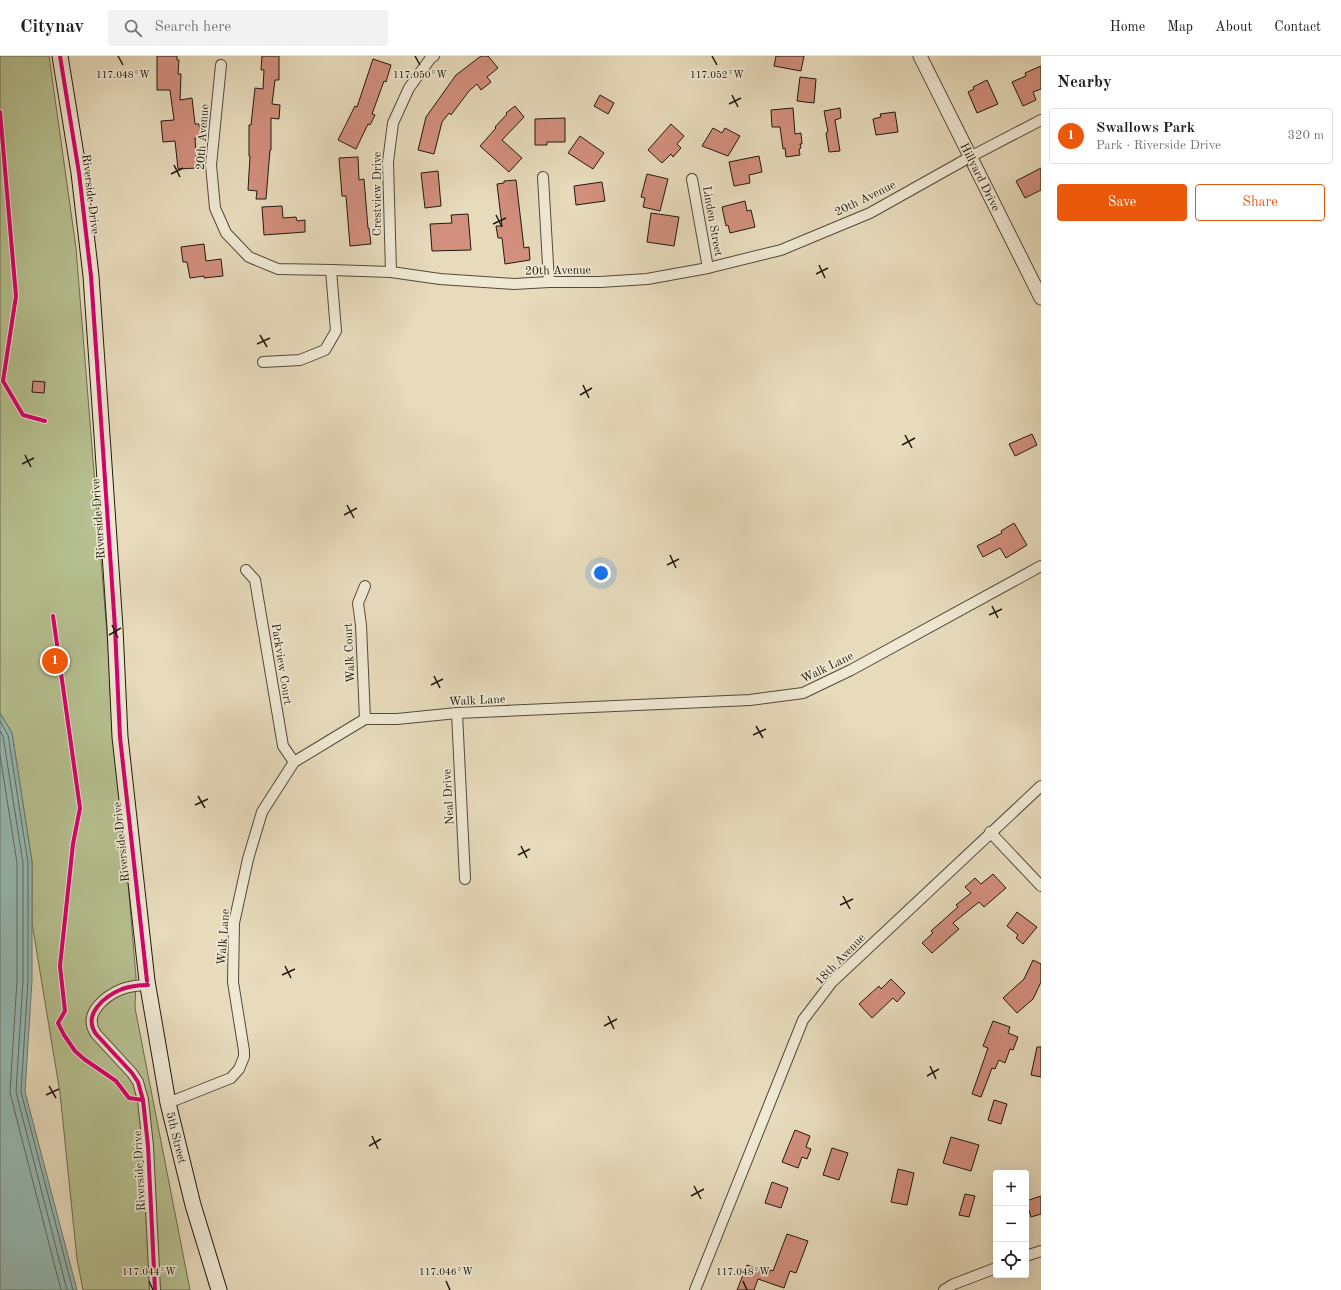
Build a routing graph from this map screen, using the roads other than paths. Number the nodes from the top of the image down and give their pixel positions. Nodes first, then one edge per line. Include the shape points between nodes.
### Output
1 (60, 56) edge
2 (434, 56) edge
3 (920, 56) edge
4 (221, 65) dead end
5 (1041, 120) edge
6 (970, 157) junction
7 (542, 177) dead end
8 (692, 179) dead end
9 (708, 268) junction
10 (332, 270) junction
11 (391, 272) junction
12 (549, 282) junction
13 (1041, 296) edge
14 (263, 362) dead end
15 (1041, 566) edge
16 (246, 570) dead end
17 (365, 586) dead end
18 (457, 713) junction
19 (365, 720) junction
20 (294, 762) junction
21 (1041, 786) edge
22 (990, 832) junction
23 (465, 879) dead end
24 (1041, 886) edge
25 (147, 983) junction
26 (168, 1103) junction
27 (1041, 1251) edge
28 (1029, 1255) edge
29 (993, 1269) edge
30 (155, 1290) edge
31 (218, 1290) edge
32 (695, 1290) edge
33 (944, 1290) edge

1 - 25 main road, Riverside Drive via 79,173 90,276 120,737
2 - 11 street, Crestview Drive via 409,88 392,123 388,162
3 - 6 street, Hillyard Drive
4 - 10 street, 20th Avenue via 211,165 215,208 226,233 249,257 278,269
5 - 6 street, 20th Avenue
6 - 9 street, 20th Avenue via 863,216 781,250
6 - 13 street, Hillyard Drive
7 - 12 street
8 - 9 street, Linden Street
9 - 12 street, 20th Avenue via 647,279
10 - 11 street, 20th Avenue
10 - 14 street via 336,331 325,350 300,360
11 - 12 street, 20th Avenue via 514,284
15 - 18 street, Walk Lane via 851,670 803,693 750,700
16 - 20 street, Parkview Court via 255,580 283,746
17 - 19 street, Walk Court via 358,603
18 - 19 street, Walk Lane
18 - 23 street, Neal Drive
19 - 20 street, Walk Lane
20 - 26 street, Walk Lane via 262,812 248,859 234,923 233,982 244,1045 242,1063 231,1078
21 - 22 street, 18th Avenue
22 - 24 street
22 - 32 street, 18th Avenue via 832,982 804,1020
25 - 26 main road, 5th Street
25 - 30 street, Riverside Drive via 119,990 109,996 94,1010 91,1022 96,1034 132,1072 144,1100
26 - 31 main road, 5th Street via 193,1205
27 - 28 street
29 - 33 street

